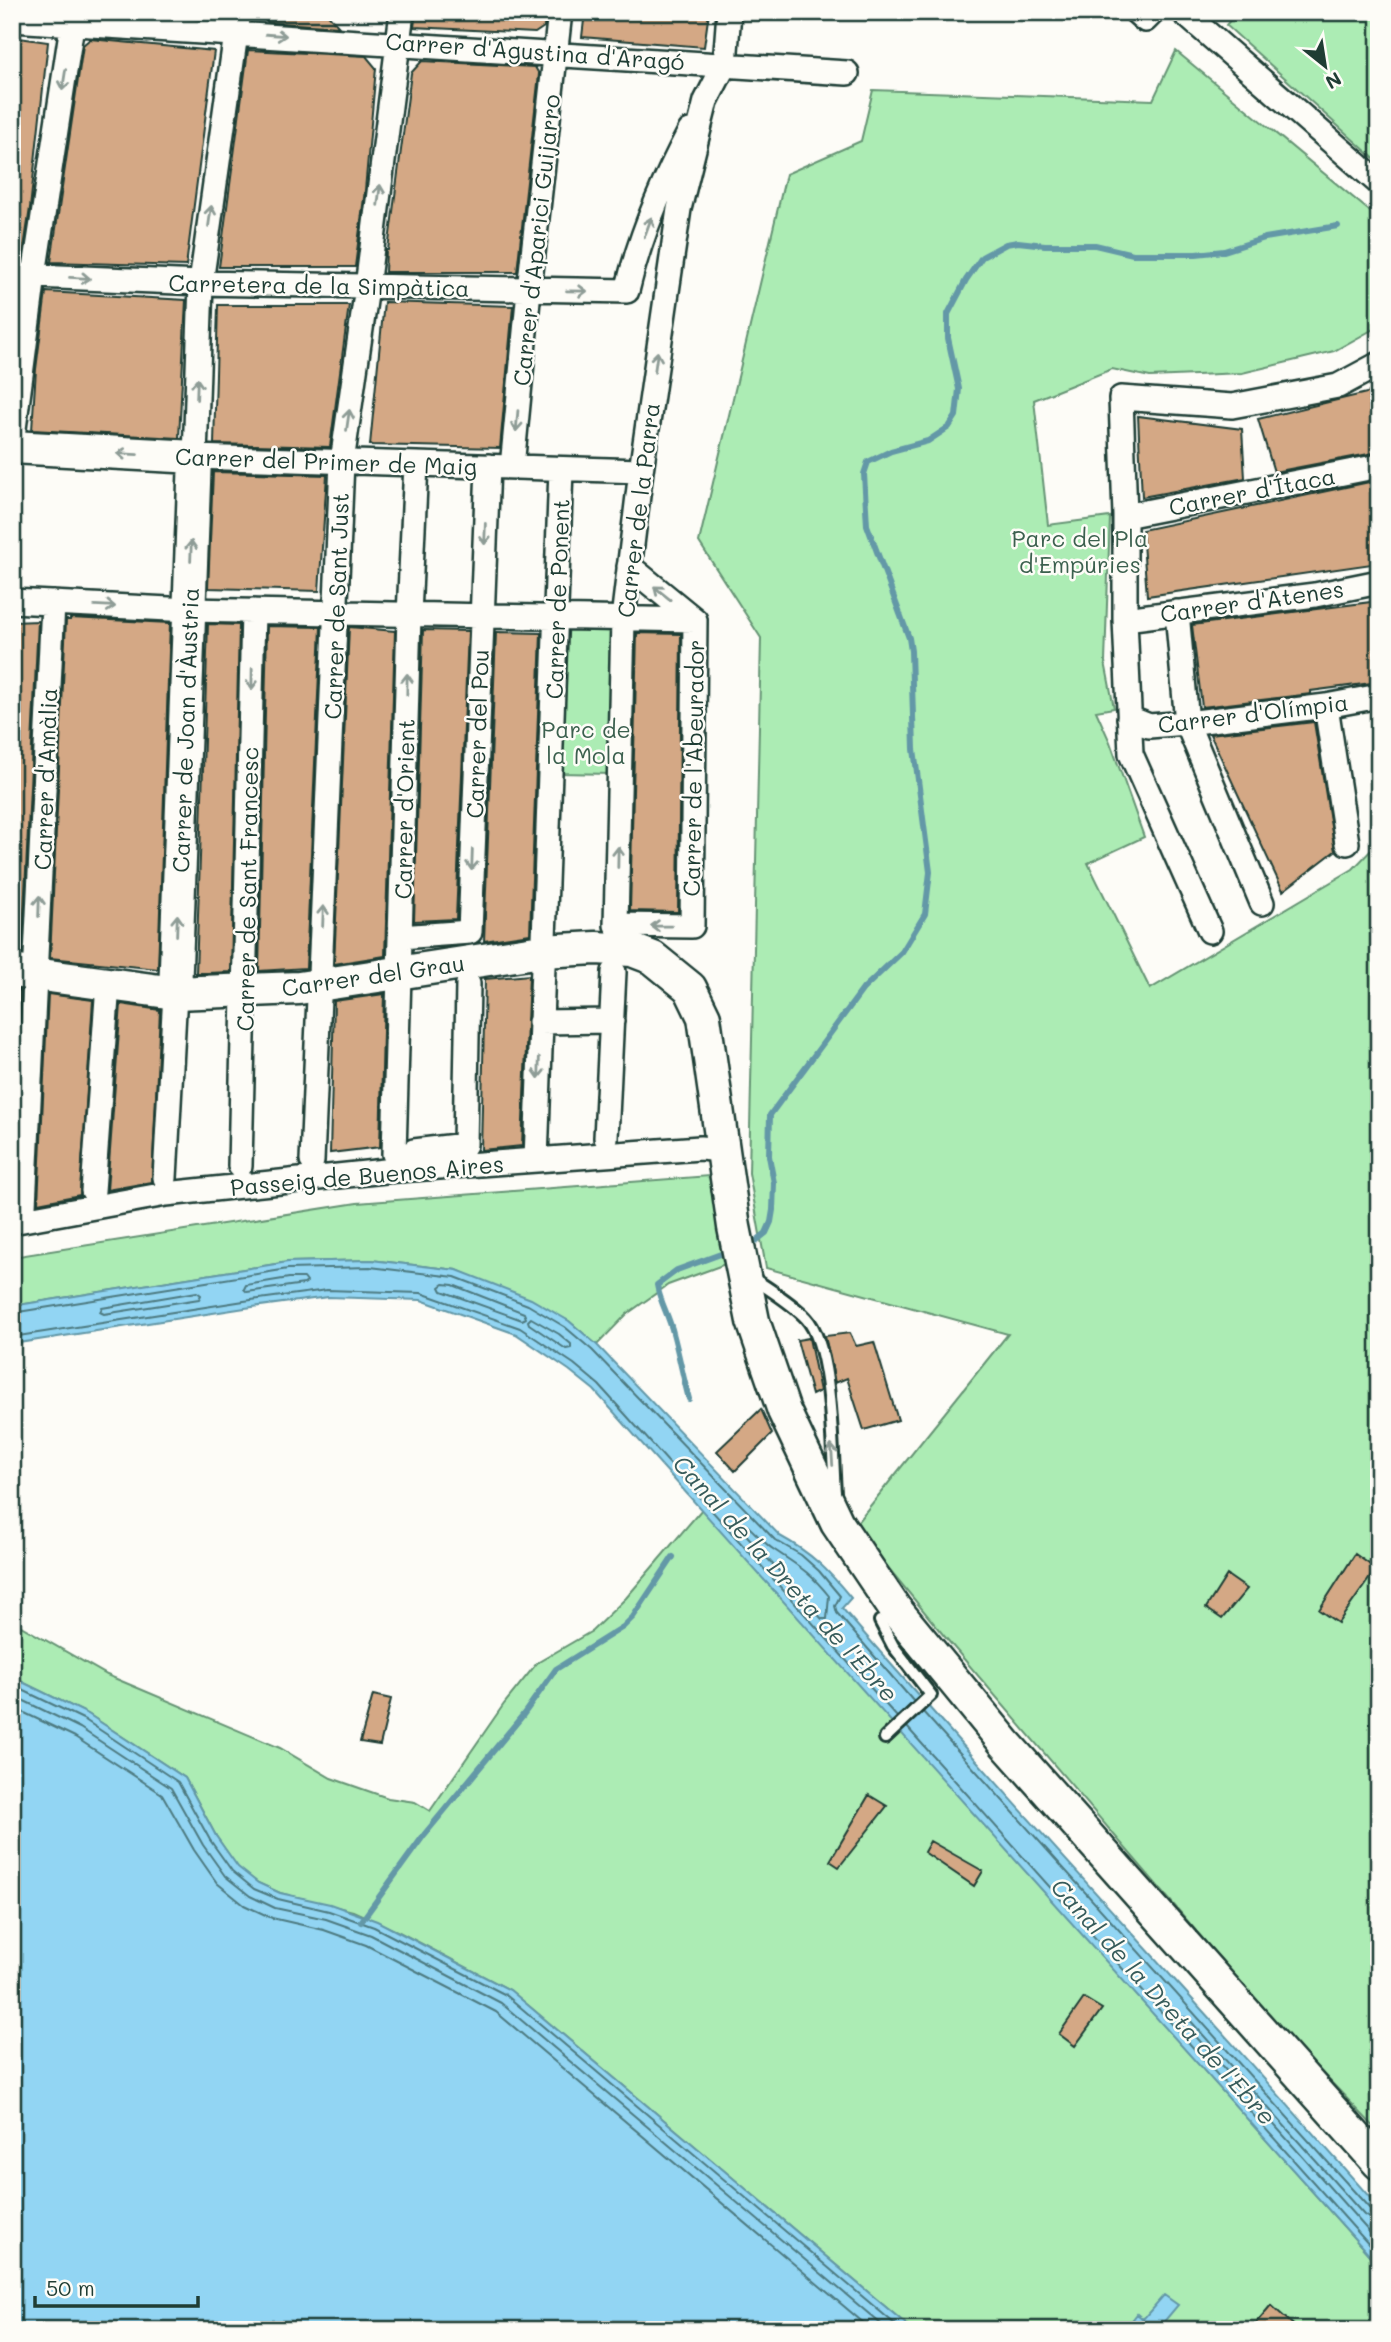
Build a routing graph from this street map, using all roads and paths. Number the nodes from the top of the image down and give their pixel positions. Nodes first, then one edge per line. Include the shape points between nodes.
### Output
1 (402, 12) edge
2 (561, 12) edge
3 (729, 12) edge
4 (1136, 12) edge
5 (1153, 12) edge
6 (1183, 12) edge
7 (74, 18) edge
8 (12, 20) edge
9 (237, 22) edge
10 (398, 43) junction
11 (556, 52) junction
12 (725, 64) junction
13 (847, 73) dead end
14 (706, 101) junction
15 (1379, 183) edge
16 (23, 275) edge
17 (201, 283) junction
18 (368, 287) junction
19 (529, 290) junction
20 (627, 292) joint
21 (1379, 364) edge
22 (12, 445) edge
23 (195, 457) junction
24 (342, 462) junction
25 (416, 464) junction
26 (488, 466) junction
27 (1379, 466) edge
28 (512, 467) junction
29 (561, 469) junction
30 (641, 471) junction
31 (1125, 516) junction
32 (629, 566) junction
33 (1379, 582) edge
34 (12, 601) edge
35 (53, 603) junction
36 (189, 610) junction
37 (253, 611) junction
38 (1177, 612) junction
39 (335, 613) junction
40 (409, 615) junction
41 (482, 617) junction
42 (557, 618) junction
43 (623, 619) junction
44 (1125, 619) junction
45 (695, 620) junction
46 (1379, 696) edge
47 (1326, 706) junction
48 (1129, 718) junction
49 (1187, 723) junction
50 (1347, 843) dead end
51 (1262, 903) dead end
52 (616, 925) joint
53 (1210, 931) dead end
54 (400, 937) junction
55 (542, 951) junction
56 (614, 972) dead end
57 (24, 973) edge
58 (400, 973) junction
59 (108, 984) junction
60 (468, 984) dead end
61 (321, 985) junction
62 (246, 990) junction
63 (175, 993) junction
64 (612, 1021) junction
65 (540, 1022) junction
66 (606, 1138) dead end
67 (723, 1150) junction
68 (536, 1160) junction
69 (312, 1161) dead end
70 (398, 1162) junction
71 (240, 1166) dead end
72 (165, 1178) dead end
73 (93, 1191) dead end
74 (18, 1214) edge
75 (742, 1270) junction
76 (837, 1524) junction
77 (880, 1620) dead end
78 (885, 1738) dead end
79 (1379, 2163) edge

1 - 10 street, Carrer de Sant Just
2 - 11 street, Carrer d'Aparici Guijarro
3 - 12 street
4 - 5 street via 1145,20
6 - 15 street
7 - 8 street, Carrer d'Agustina d'Aragó
7 - 9 street, Carrer d'Agustina d'Aragó
7 -> 16 street
9 -> 10 street, Carrer d'Agustina d'Aragó
17 -> 9 street, Carrer de Joan d'Àustria
10 - 11 street, Carrer d'Agustina d'Aragó
18 -> 10 street, Carrer de Sant Just
11 - 12 street, Carrer d'Agustina d'Aragó
11 - 19 street, Carrer d'Aparici Guijarro
12 - 13 street, Carrer d'Agustina d'Aragó
12 - 14 street, Carrer de la Parra
20 -> 14 street, Carrer de la Parra via 662,186
30 -> 14 street, Carrer de la Parra via 679,209
16 -> 17 street, Carretera de la Simpàtica
16 - 22 street
17 - 18 street, Carretera de la Simpàtica
23 -> 17 street, Carrer de Joan d'Àustria
18 - 19 street, Carretera de la Simpàtica
24 -> 18 street, Carrer de Sant Just
19 -> 20 street, Carretera de la Simpàtica
19 -> 28 street, Carrer d'Aparici Guijarro
21 - 31 street via 1338,386 1232,407 1121,398
23 -> 22 street, Carrer del Primer de Maig
23 - 24 street, Carrer del Primer de Maig
36 -> 23 street, Carrer de Joan d'Àustria
24 - 25 street, Carrer del Primer de Maig
24 - 39 street, Carrer de Sant Just
25 - 26 street, Carrer del Primer de Maig
25 - 40 street, Carrer d'Orient
26 - 28 street, Carrer del Primer de Maig
26 -> 41 street, Carrer del Pou
27 - 31 street, Carrer d'Ítaca
28 - 29 street, Carrer del Primer de Maig
29 - 30 street, Carrer del Primer de Maig
29 - 42 street, Carrer de Ponent
30 - 32 street, Carrer de la Parra
31 - 44 street
32 - 43 street, Carrer de la Parra
45 -> 32 street, Carrer de l'Abeurador
33 - 38 street, Carrer d'Atenes
34 - 35 street
35 -> 36 street
57 -> 35 street, Carrer d'Amàlia
36 - 37 street
63 -> 36 street, Carrer de Joan d'Àustria
37 - 39 street
37 -> 62 street, Carrer de Sant Francesc
38 - 44 street, Carrer d'Atenes
38 - 49 street
39 - 40 street
61 -> 39 street, Carrer de Sant Just
40 - 41 street
54 -> 40 street, Carrer d'Orient
41 - 42 street
41 -> 54 street, Carrer del Pou via 470,932
42 - 43 street
42 - 55 street, Carrer de Ponent
43 - 45 street
52 -> 43 street, Carrer de la Parra
44 - 48 street
45 -> 52 street, Carrer de l'Abeurador via 692,926
46 - 47 street, Carrer d'Olímpia
47 - 49 street, Carrer d'Olímpia
47 - 50 street
48 - 49 street, Carrer d'Olímpia via 1149,726
48 - 53 street via 1132,754
49 - 51 street
54 - 58 street, Carrer d'Orient
55 - 58 street, Carrer del Grau
55 - 65 street, Carrer de Ponent
55 - 67 street, Carrer del Grau via 632,950 653,958 690,988 704,1017
56 - 64 street
57 - 59 street, Carrer del Grau
57 - 74 street, Carrer d'Amàlia
58 - 61 street, Carrer del Grau
58 - 70 street, Carrer d'Orient
59 - 63 street, Carrer del Grau
59 - 73 street
60 - 70 street via 465,1145 414,1152
61 - 62 street, Carrer del Grau
61 - 69 street, Carrer de Sant Just
62 - 63 street, Carrer del Grau
62 - 71 street, Carrer de Sant Francesc
63 - 72 street, Carrer de Joan d'Àustria
64 - 65 street
64 - 66 street
65 -> 68 street, Carrer de Ponent
67 - 68 street, Passeig de Buenos Aires
67 - 75 street, Carrer del Grau
68 - 70 street, Passeig de Buenos Aires
70 - 74 street, Passeig de Buenos Aires
75 - 76 street, Carrer del Grau via 766,1366
76 -> 75 lane via 830,1401 821,1348 808,1319
76 - 79 street, Carrer del Grau via 895,1609 1005,1743
77 - 78 lane via 893,1646 931,1695

